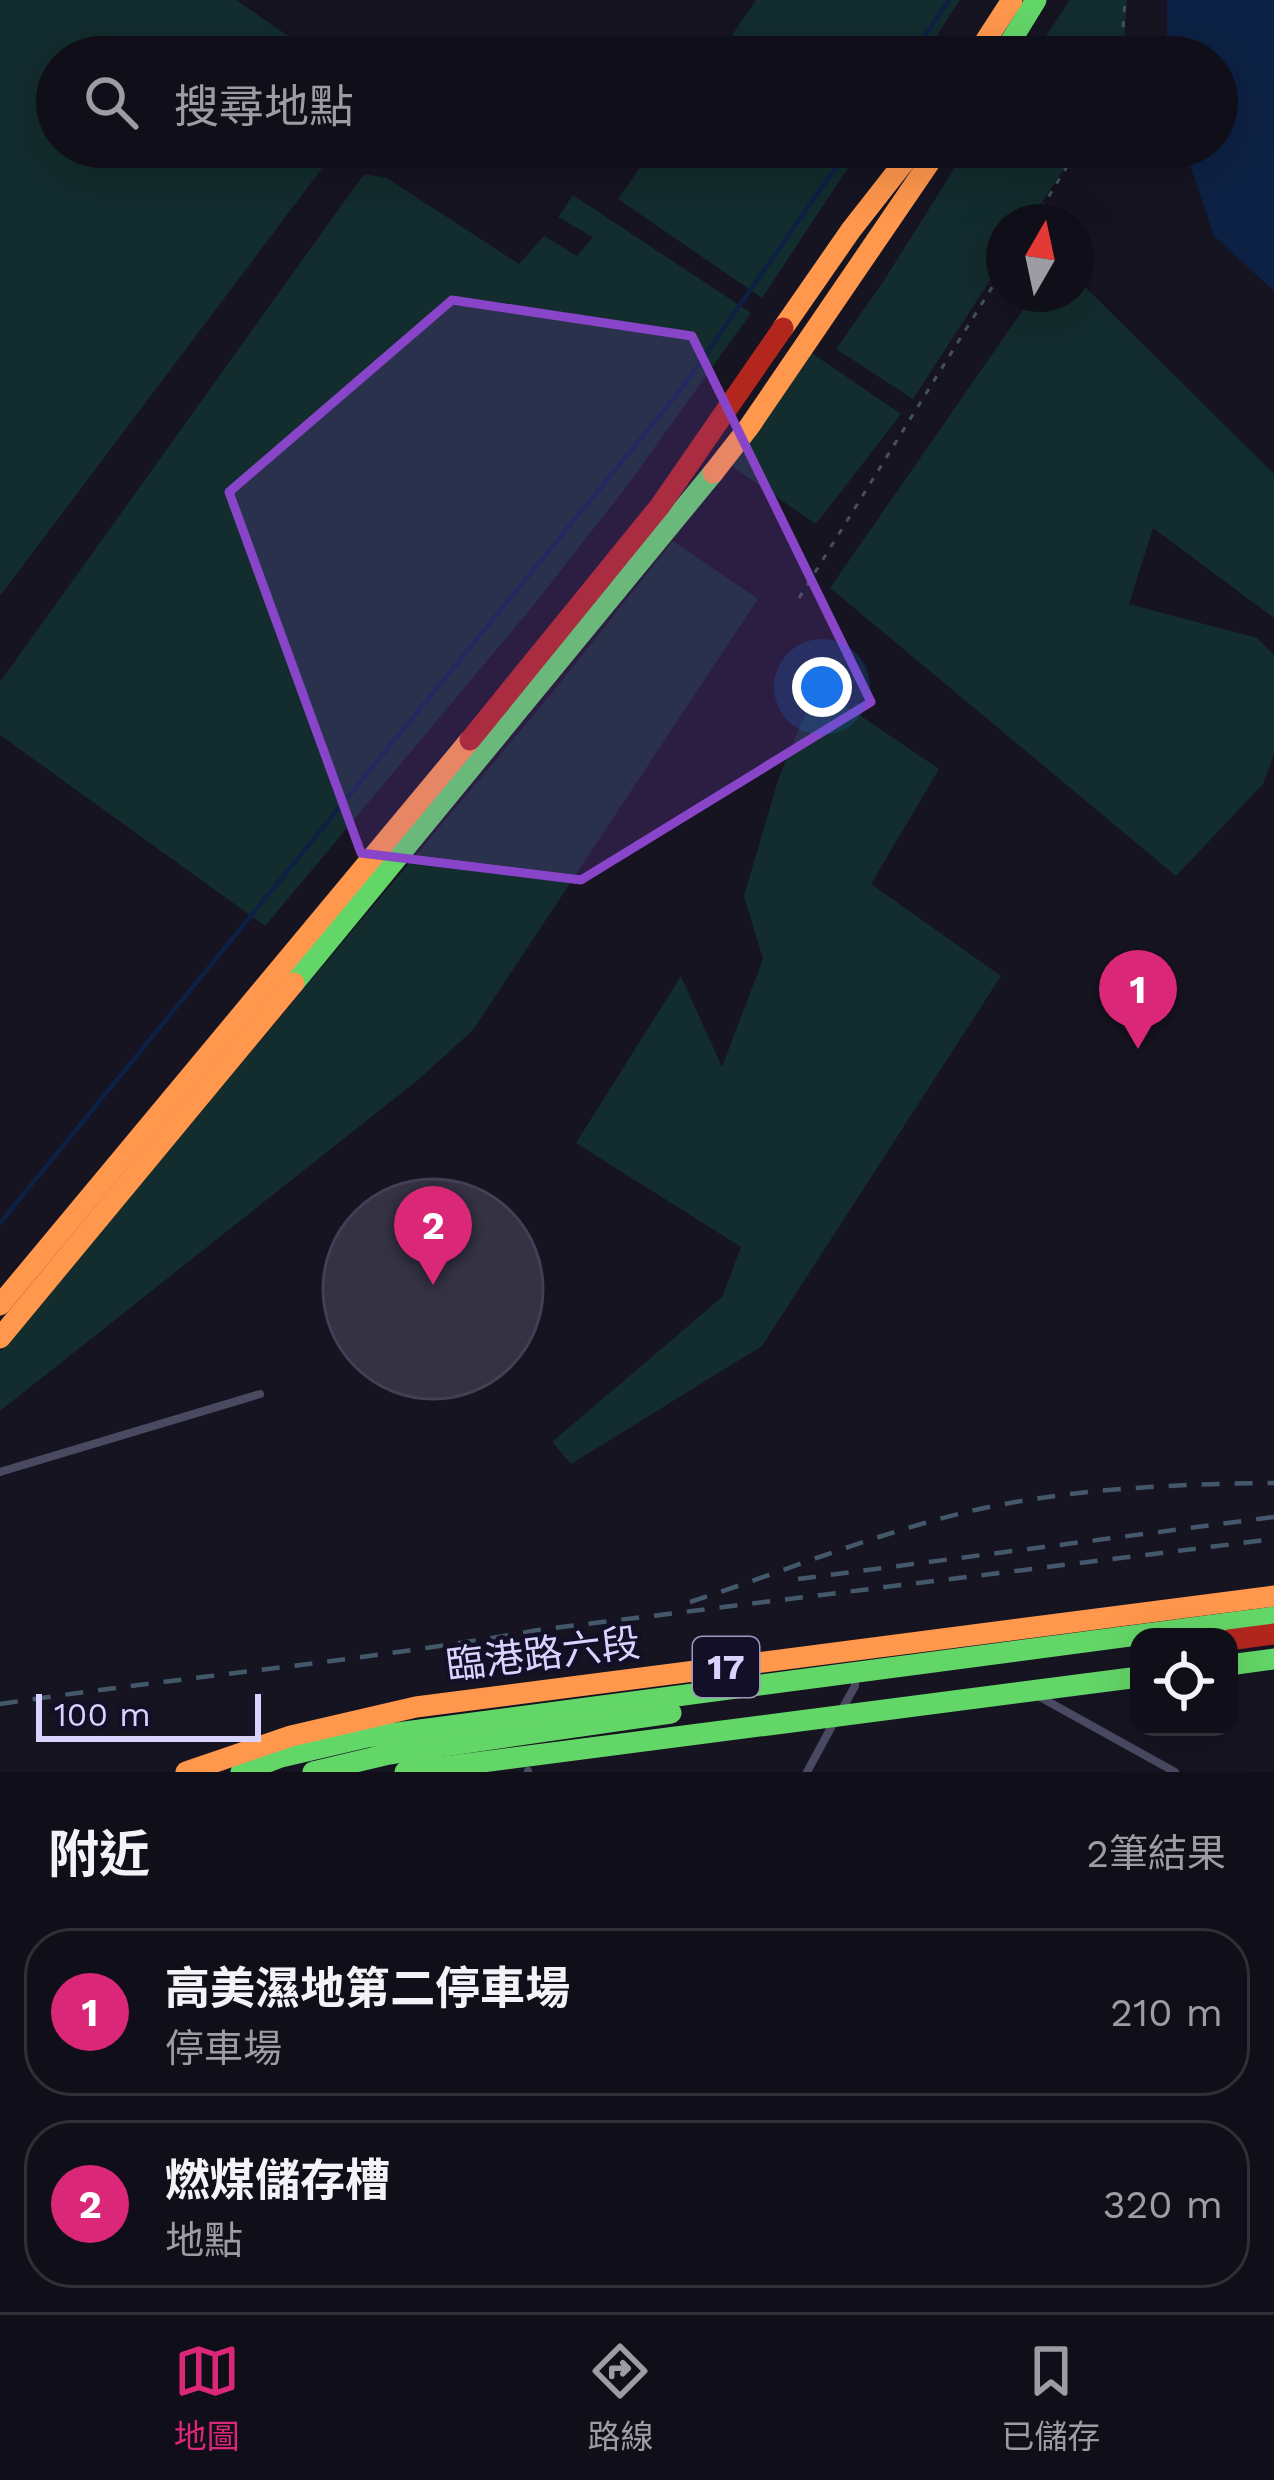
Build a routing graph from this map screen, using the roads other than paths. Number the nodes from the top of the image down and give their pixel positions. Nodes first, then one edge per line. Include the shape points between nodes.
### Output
1 (1012, 0) edge
2 (1036, 0) edge
3 (989, 36) edge
4 (1014, 36) edge
5 (900, 168) edge
6 (926, 168) edge
7 (302, 959) junction
8 (71, 1236) junction
9 (0, 1305) edge
10 (0, 1338) edge
11 (260, 1394) dead end
12 (0, 1472) edge
13 (1274, 1596) edge
14 (1274, 1617) edge
15 (1274, 1634) edge
16 (1238, 1639) edge
17 (1130, 1652) edge
18 (1274, 1659) edge
19 (1238, 1664) edge
20 (854, 1670) junction
21 (1130, 1678) edge
22 (1029, 1692) junction
23 (836, 1718) junction
24 (186, 1772) edge
25 (241, 1772) edge
26 (313, 1772) edge
27 (405, 1772) edge
28 (807, 1772) edge
29 (1175, 1772) edge

1 - 3 main road
2 - 4 main road
5 - 7 main road via 660,506
6 - 7 main road via 748,427 576,646
7 - 8 main road
8 - 9 main road
8 - 10 main road
11 - 12 lane
13 - 20 main road, 臨港路六段 / 17
14 - 20 main road, 臨港路六段 / 17
15 - 16 main road
17 - 20 main road, 臨港路六段 / 17
18 - 19 main road
20 - 23 lane
20 - 24 main road, 臨港路六段 / 17 via 416,1707 291,1736
20 - 25 main road, 臨港路六段 / 17 via 367,1737
20 - 26 main road, 臨港路六段 / 17
21 - 22 main road, 17
22 - 23 main road, 17
22 - 29 lane
23 - 27 main road, 17
23 - 28 lane

